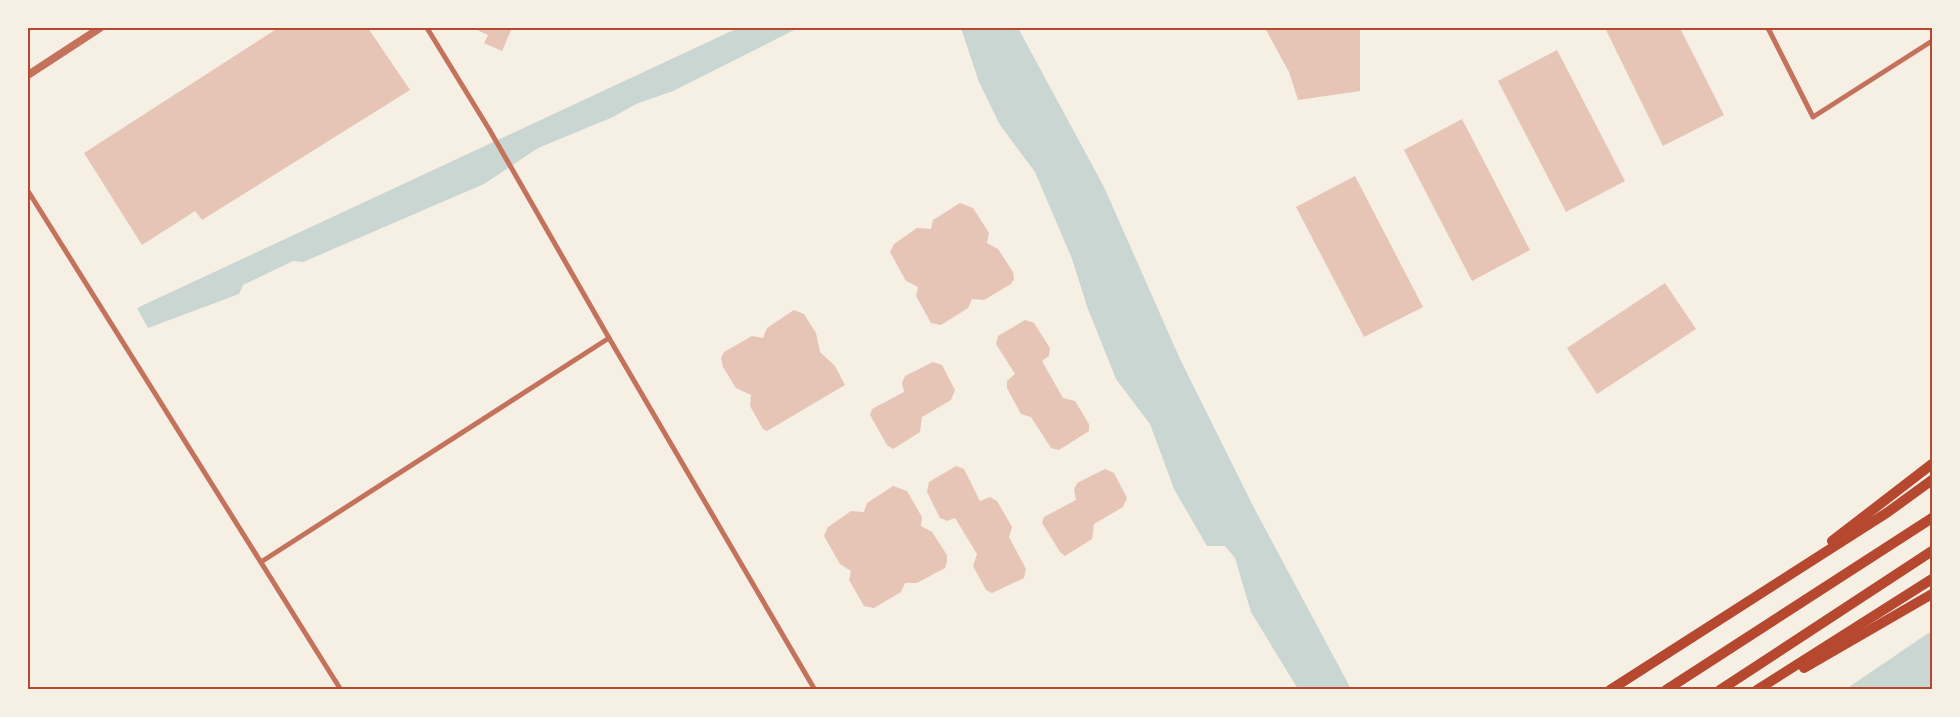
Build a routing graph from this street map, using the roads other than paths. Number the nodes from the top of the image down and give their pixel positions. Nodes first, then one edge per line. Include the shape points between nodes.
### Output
1 (100, 28) edge
2 (427, 28) edge
3 (1768, 28) edge
4 (1932, 41) edge
5 (28, 75) edge
6 (28, 191) edge
7 (609, 338) junction
8 (1932, 464) edge
9 (1932, 480) edge
10 (1932, 518) edge
11 (1932, 551) edge
12 (261, 562) junction
13 (1932, 579) edge
14 (1932, 594) edge
15 (341, 690) edge
16 (815, 690) edge
17 (1610, 690) edge
18 (1622, 690) edge
19 (1666, 690) edge
20 (1720, 690) edge
21 (1758, 690) edge
22 (1768, 690) edge

1 - 5 street
2 - 7 street
3 - 4 street via 1813,117
6 - 12 street
7 - 12 street
7 - 16 street
8 - 18 highway via 1785,575
9 - 17 highway via 1888,512
10 - 19 highway
11 - 20 highway
12 - 15 street
13 - 21 highway
14 - 22 highway

